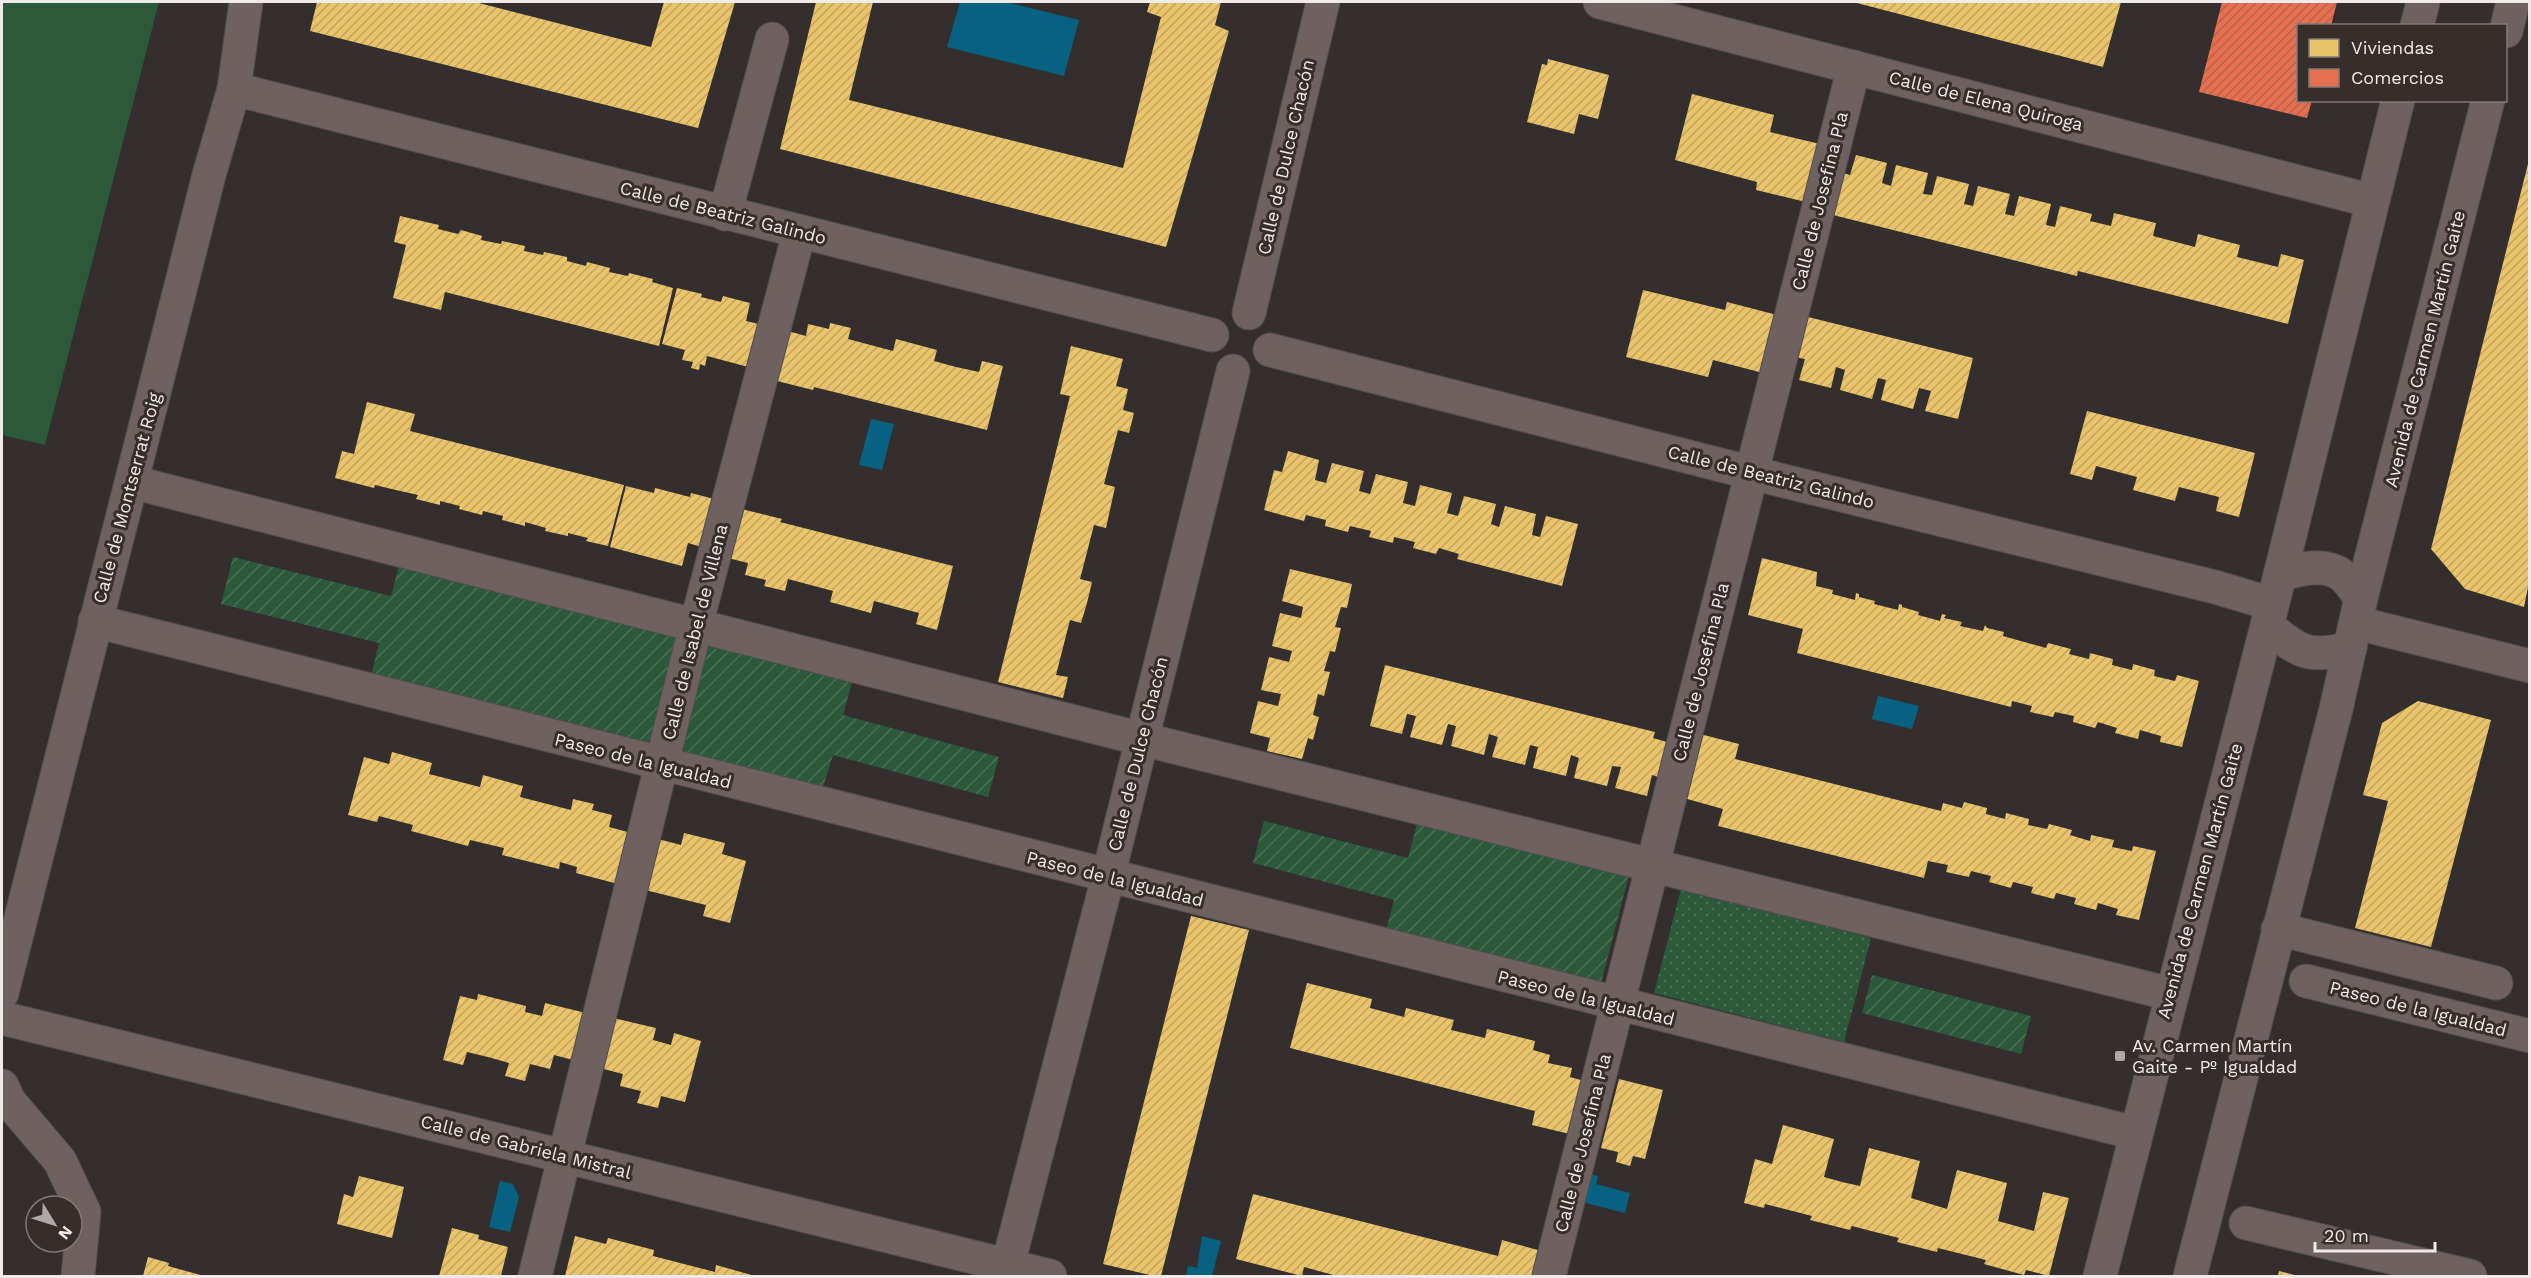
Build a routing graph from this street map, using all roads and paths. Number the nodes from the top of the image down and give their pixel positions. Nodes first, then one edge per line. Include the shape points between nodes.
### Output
1 (246, 2) edge
2 (1323, 2) edge
3 (1600, 2) edge
4 (2423, 2) edge
5 (2513, 2) edge
6 (2418, 24) edge
7 (2507, 24) edge
8 (772, 39) dead end
9 (1854, 67) junction
10 (234, 89) junction
11 (2397, 102) edge
12 (2487, 102) edge
13 (2372, 201) junction
14 (725, 214) junction
15 (799, 233) junction
16 (1249, 313) junction
17 (1212, 335) junction
18 (1270, 350) junction
19 (1233, 371) junction
20 (1752, 473) junction
21 (132, 482) junction
22 (2273, 601) junction
23 (95, 621) junction
24 (2356, 623) junction
25 (696, 625) junction
26 (2529, 666) edge
27 (1142, 739) junction
28 (661, 766) junction
29 (1653, 866) junction
30 (1108, 877) junction
31 (2278, 929) junction
32 (2306, 981) dead end
33 (2496, 983) dead end
34 (2, 993) edge
35 (2171, 994) junction
36 (1617, 1006) junction
37 (2, 1018) edge
38 (2529, 1036) edge
39 (2, 1086) edge
40 (2135, 1133) junction
41 (563, 1156) junction
42 (2246, 1223) dead end
43 (1006, 1271) edge
44 (78, 1276) edge
45 (535, 1276) edge
46 (1050, 1276) edge
47 (1549, 1276) edge
48 (2100, 1276) edge
49 (2190, 1276) edge
50 (2470, 1276) edge

1 - 10 street, Calle de Montserrat Roig
2 - 16 street, Calle de Dulce Chacón
3 - 9 street, Calle de Elena Quiroga
4 - 6 street
5 - 7 street
8 - 14 street
9 - 13 street, Calle de Elena Quiroga
9 - 20 street, Calle de Josefina Pla
10 - 14 street, Calle de Beatriz Galindo
10 - 21 street, Calle de Montserrat Roig
11 - 13 street, Avenida de Carmen Martín Gaite
12 - 24 street, Avenida de Carmen Martín Gaite
13 - 22 street, Avenida de Carmen Martín Gaite
14 - 15 street, Calle de Beatriz Galindo
15 - 17 street, Calle de Beatriz Galindo
15 - 25 street, Calle de Isabel de Villena
16 - 17 street via 1234,313 1220,321
16 - 18 street via 1263,321 1271,334
17 - 19 street via 1212,350 1220,364
18 - 19 street via 1262,363 1249,372
18 - 20 street, Calle de Beatriz Galindo
19 - 27 street, Calle de Dulce Chacón
20 - 22 street, Calle de Beatriz Galindo
20 - 29 street, Calle de Josefina Pla
21 - 23 street, Calle de Montserrat Roig
21 - 25 street
22 - 24 street via 2287,643 2304,653 2329,653
22 - 24 street via 2302,569 2326,568 2344,577
22 - 35 street, Avenida de Carmen Martín Gaite
23 - 28 street, Paseo de la Igualdad
23 - 34 street, Calle de Montserrat Roig
24 - 26 street
24 - 31 street, Avenida de Carmen Martín Gaite
25 - 27 street
25 - 28 street, Calle de Isabel de Villena
27 - 29 street
27 - 30 street, Calle de Dulce Chacón
28 - 30 street, Paseo de la Igualdad
28 - 41 street, Calle de Isabel de Villena
29 - 35 street
29 - 36 street, Calle de Josefina Pla
30 - 36 street, Paseo de la Igualdad
30 - 43 street, Calle de Dulce Chacón
31 - 33 street
31 - 49 street, Avenida de Carmen Martín Gaite
32 - 38 street, Paseo de la Igualdad
35 - 40 street, Avenida de Carmen Martín Gaite
36 - 40 street, Paseo de la Igualdad
36 - 47 street, Calle de Josefina Pla
37 - 41 street, Calle de Gabriela Mistral
39 - 44 street via 9,1101 60,1161 84,1212
40 - 48 street, Avenida de Carmen Martín Gaite
41 - 43 street, Calle de Gabriela Mistral
41 - 45 street, Calle de Isabel de Villena
42 - 50 street
43 - 46 street, Calle de Gabriela Mistral

